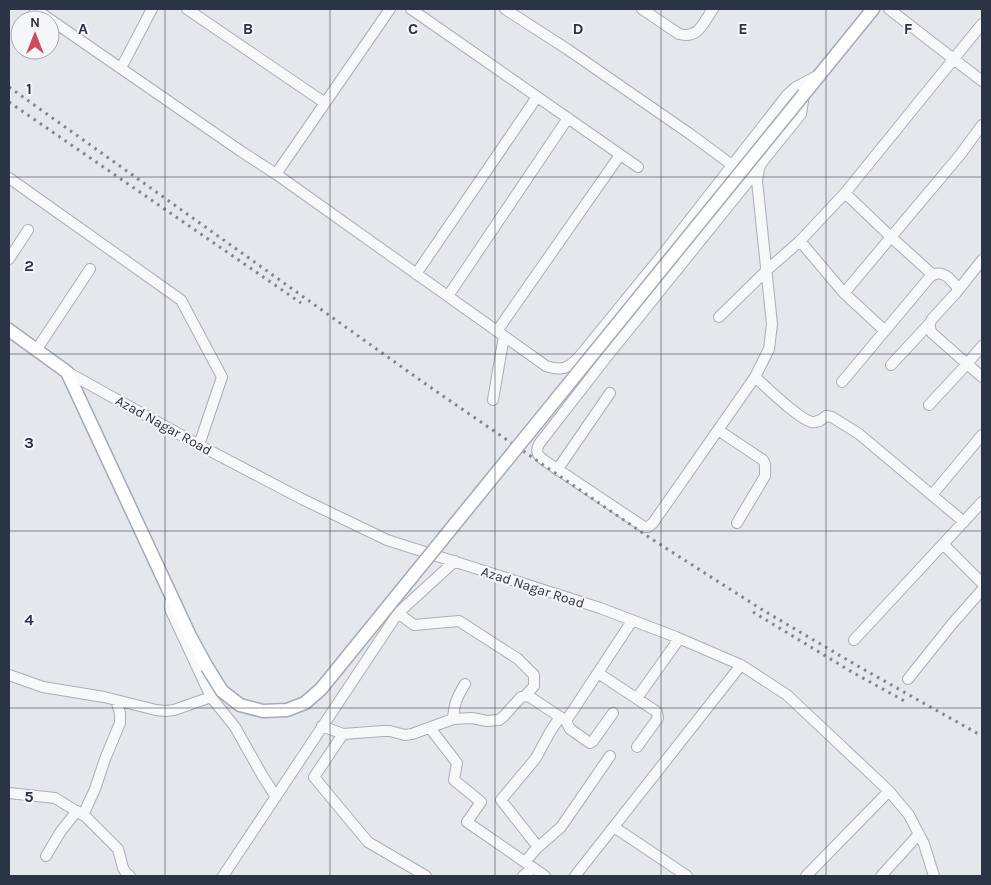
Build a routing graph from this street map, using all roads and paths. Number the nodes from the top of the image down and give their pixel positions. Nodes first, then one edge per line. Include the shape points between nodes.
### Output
1 (36, 9) edge
2 (152, 9) edge
3 (188, 9) edge
4 (390, 9) edge
5 (411, 9) edge
6 (642, 9) edge
7 (713, 9) edge
8 (873, 9) edge
9 (889, 9) edge
10 (513, 11) edge
11 (982, 24) edge
12 (954, 59) junction
13 (121, 68) junction
14 (819, 76) junction
15 (982, 81) edge
16 (804, 94) junction
17 (537, 97) junction
18 (325, 103) junction
19 (568, 118) junction
20 (982, 125) edge
21 (620, 155) junction
22 (732, 165) junction
23 (638, 167) dead end
24 (759, 168) junction
25 (276, 174) junction
26 (9, 178) edge
27 (845, 193) junction
28 (28, 230) dead end
29 (892, 237) junction
30 (800, 241) junction
31 (9, 259) edge
32 (982, 260) edge
33 (90, 269) dead end
34 (767, 270) junction
35 (416, 274) junction
36 (933, 275) junction
37 (844, 293) junction
38 (956, 293) junction
39 (448, 296) junction
40 (719, 317) dead end
41 (929, 324) junction
42 (9, 330) edge
43 (885, 331) junction
44 (500, 334) junction
45 (982, 346) edge
46 (36, 349) junction
47 (967, 364) junction
48 (891, 365) dead end
49 (67, 372) junction
50 (755, 377) junction
51 (982, 377) edge
52 (842, 382) dead end
53 (610, 393) dead end
54 (493, 400) dead end
55 (929, 405) dead end
56 (718, 430) junction
57 (982, 435) edge
58 (199, 445) junction
59 (557, 470) junction
60 (932, 495) junction
61 (982, 502) edge
62 (964, 522) junction
63 (737, 523) dead end
64 (943, 544) junction
65 (455, 562) junction
66 (980, 577) edge
67 (982, 590) edge
68 (173, 600) junction
69 (398, 613) junction
70 (632, 621) junction
71 (679, 639) junction
72 (854, 640) dead end
73 (741, 665) junction
74 (598, 673) junction
75 (9, 675) edge
76 (908, 679) dead end
77 (465, 684) dead end
78 (525, 696) junction
79 (211, 697) junction
80 (637, 698) junction
81 (116, 700) junction
82 (613, 712) dead end
83 (453, 719) junction
84 (563, 719) junction
85 (322, 726) junction
86 (430, 728) junction
87 (343, 734) junction
88 (637, 747) dead end
89 (610, 756) dead end
90 (889, 791) junction
91 (9, 793) edge
92 (276, 797) junction
93 (80, 813) junction
94 (614, 827) junction
95 (919, 834) junction
96 (538, 847) junction
97 (46, 856) dead end
98 (529, 865) junction
99 (130, 876) edge
100 (223, 876) edge
101 (426, 876) edge
102 (523, 876) edge
103 (544, 876) edge
104 (575, 876) edge
105 (686, 876) edge
106 (806, 876) edge
107 (881, 876) edge
108 (934, 876) edge

1 - 13 street
2 - 13 street
3 - 18 street
4 - 18 street
5 - 17 street
6 - 7 street via 686,36 699,30
8 - 14 main road
9 - 12 street
10 - 22 street
11 - 12 street
12 - 15 street
12 - 27 street
13 - 25 street
14 - 16 main road
14 - 22 street via 791,91
16 - 24 street via 801,114
16 - 68 main road, bridge via 321,689 305,704 287,710 263,710 240,705 222,691
17 - 19 street
17 - 35 street
18 - 25 street
19 - 21 street
19 - 39 street
20 - 29 street
21 - 23 street
21 - 44 street
22 - 44 street via 573,364 556,370 546,366
24 - 34 street via 757,180
24 - 59 street via 539,444 536,452 539,457
25 - 35 street
26 - 58 street via 180,300 222,377
27 - 29 street
27 - 30 street
28 - 31 street
29 - 36 street
29 - 37 street
30 - 34 street
30 - 37 street
32 - 38 street
33 - 46 street
34 - 40 street
34 - 50 street via 771,335 769,348
35 - 39 street
36 - 38 street via 943,274 956,284
36 - 43 street
37 - 43 street
38 - 41 street
39 - 44 street
41 - 47 street via 932,333
41 - 48 street
42 - 46 main road
43 - 52 street
44 - 54 street
45 - 47 street
46 - 49 main road
47 - 51 street
47 - 55 street
49 - 58 street, Azad Nagar Road
49 - 68 main road
50 - 56 street
50 - 60 street via 801,417 811,422 832,417 859,434
53 - 59 street
56 - 59 street via 648,527
56 - 63 street via 765,464 765,476
57 - 60 street
58 - 65 street, Azad Nagar Road via 302,500 387,540
60 - 62 street
61 - 62 street
62 - 64 street
64 - 66 street
64 - 72 street
65 - 69 street
65 - 70 street, Azad Nagar Road
67 - 76 street
68 - 79 street via 170,609
69 - 78 street via 414,625 459,621 466,625 518,659 534,675 534,686
69 - 85 street
70 - 71 street, Azad Nagar Road
70 - 74 street
71 - 73 street, Azad Nagar Road
71 - 80 street
73 - 90 street, Azad Nagar Road via 787,695
73 - 94 street
74 - 80 street
74 - 84 street
75 - 81 street via 43,687
77 - 83 street via 456,700
78 - 83 street via 499,720
78 - 84 street
79 - 81 street via 165,711
79 - 92 street via 236,727
80 - 88 street via 658,715
81 - 93 street via 120,722 95,789
82 - 84 street via 592,742 575,733
83 - 86 street
84 - 96 street via 501,800
85 - 87 street
85 - 92 street
86 - 87 street via 405,735 390,731
86 - 98 street via 457,763 454,780 481,802 467,822
87 - 101 street via 314,777 368,842
89 - 96 street via 561,828
90 - 95 street, Azad Nagar Road via 910,815
90 - 106 street
91 - 93 street via 52,796
92 - 100 street
93 - 97 street via 61,831
93 - 99 street via 115,846 123,868
94 - 104 street
94 - 105 street
95 - 107 street
95 - 108 street, Azad Nagar Road
96 - 98 street
98 - 102 street
98 - 103 street

